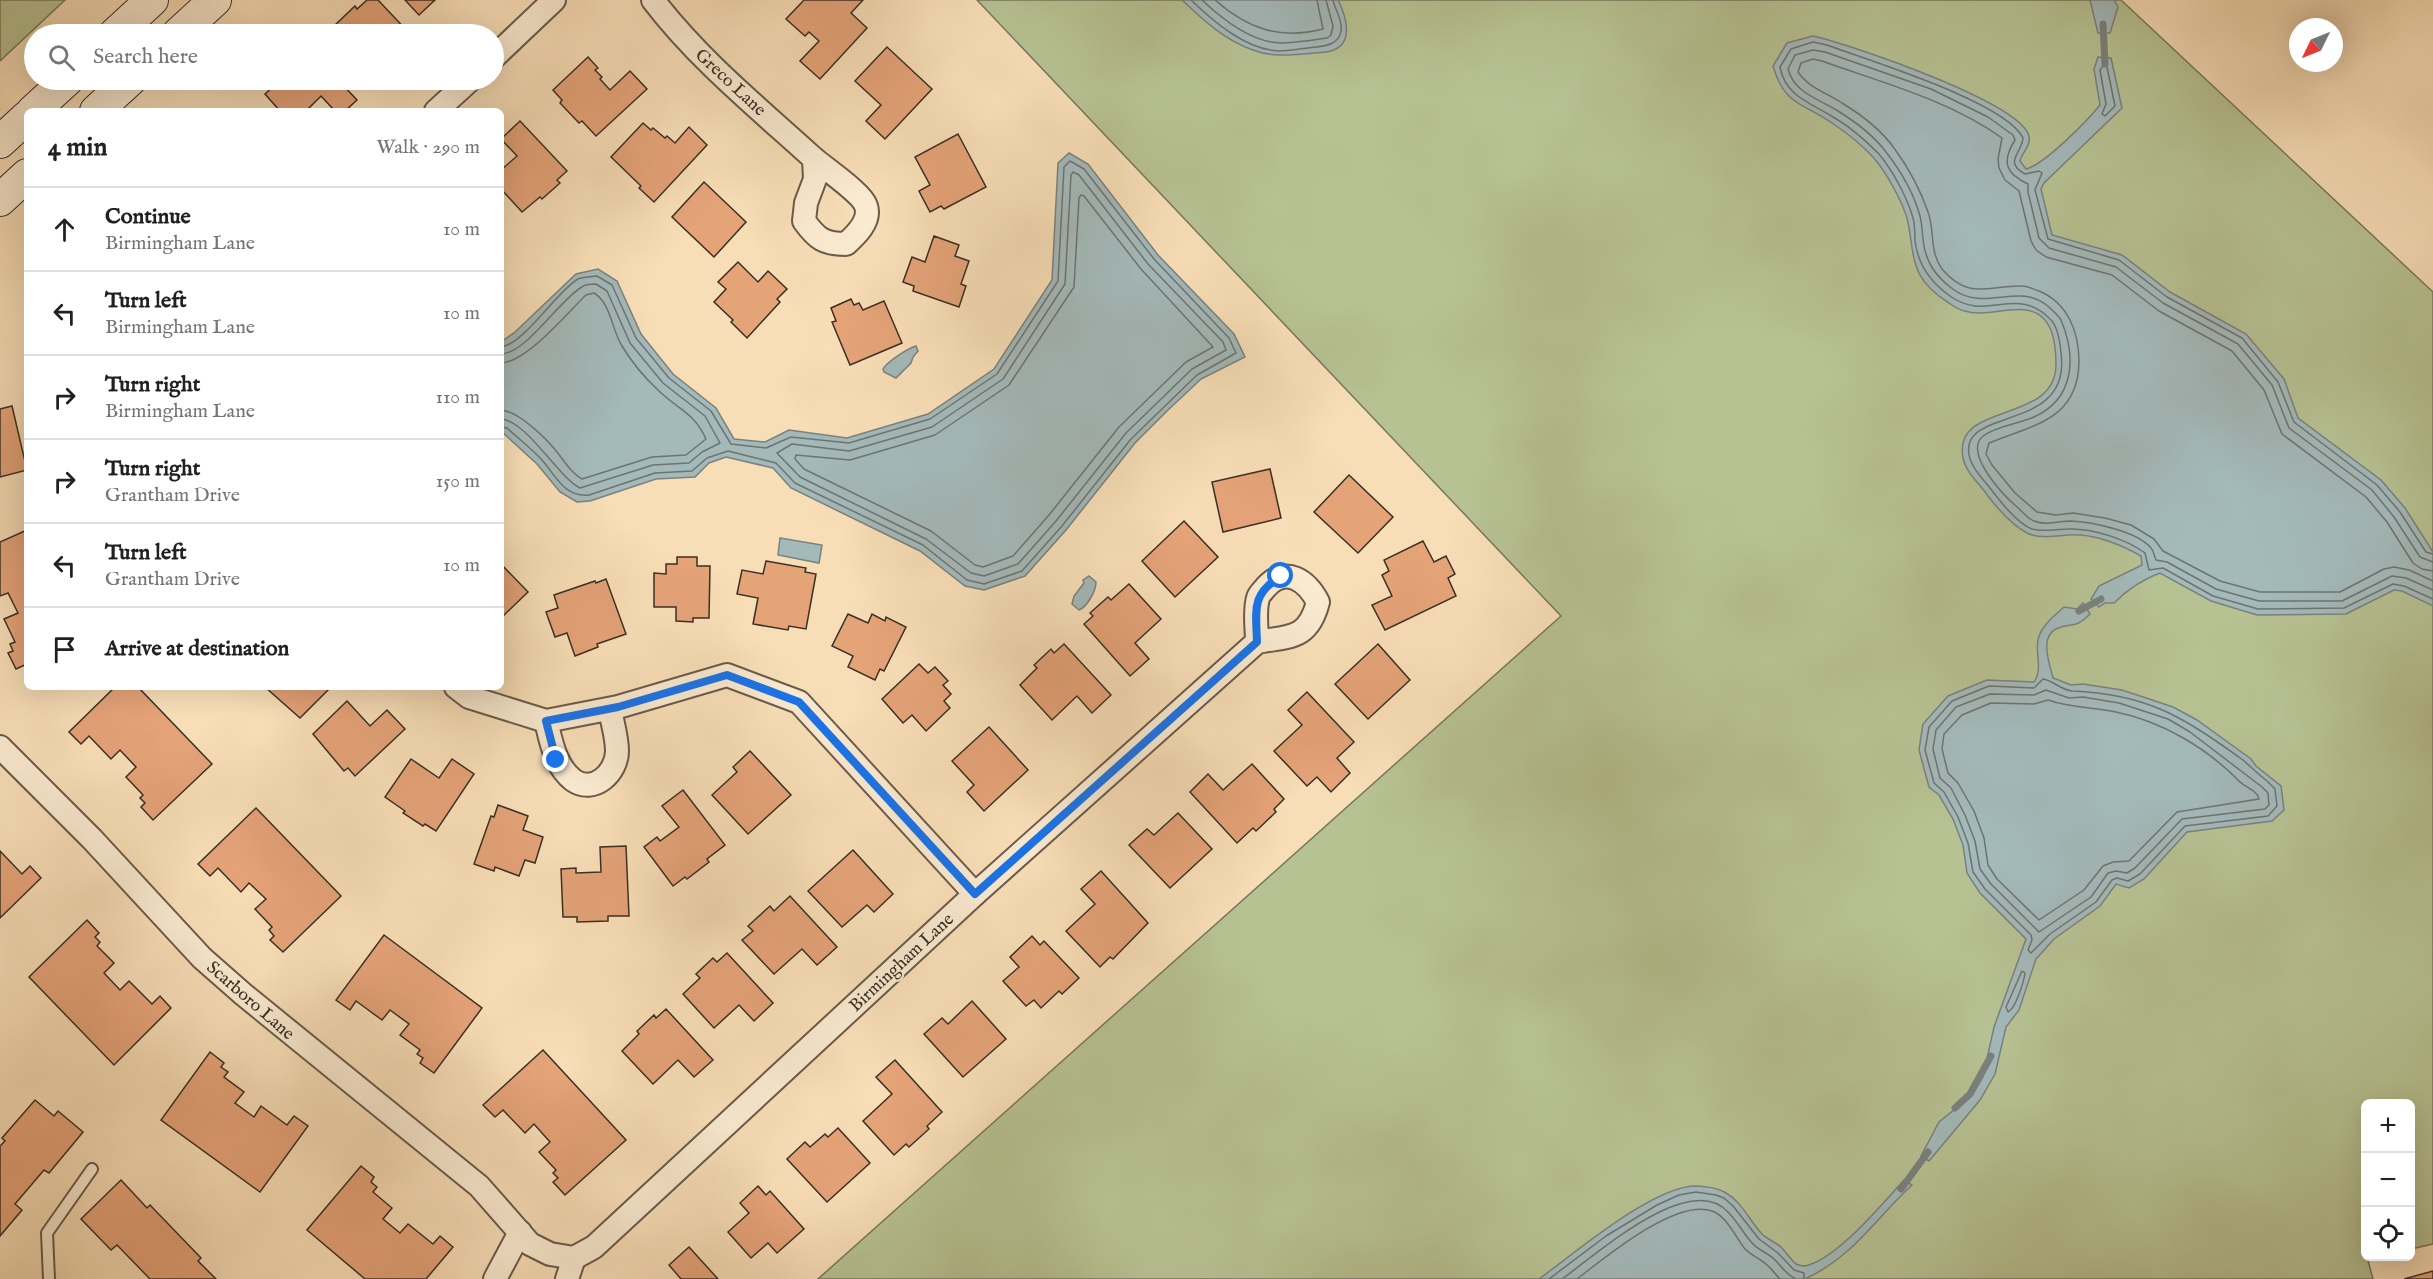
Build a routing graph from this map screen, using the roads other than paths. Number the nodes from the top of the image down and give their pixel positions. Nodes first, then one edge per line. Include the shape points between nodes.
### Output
1 (152, 0) edge
2 (215, 0) edge
3 (554, 0) edge
4 (653, 0) edge
5 (126, 24) edge
6 (189, 24) edge
7 (504, 48) edge
8 (56, 90) edge
9 (119, 90) edge
10 (459, 90) edge
11 (36, 108) edge
12 (99, 108) edge
13 (439, 108) edge
14 (24, 120) edge
15 (0, 142) edge
16 (814, 159) dead end
17 (24, 178) edge
18 (0, 200) edge
19 (1257, 642) dead end
20 (460, 690) edge
21 (610, 709) junction
22 (546, 721) junction
23 (0, 747) edge
24 (975, 894) junction
25 (92, 1168) dead end
26 (520, 1232) junction
27 (570, 1269) edge
28 (50, 1279) edge
29 (495, 1279) edge

1 - 5 main road
2 - 6 main road
3 - 7 street
4 - 16 street, Greco Lane via 677,32
8 - 11 main road
9 - 12 main road
10 - 13 street
14 - 15 main road
17 - 18 main road
19 - 24 street, Birmingham Lane
20 - 22 street via 469,697
21 - 22 street
21 - 22 street via 617,751 613,768 603,780 590,785 573,780 556,760
21 - 24 street via 727,675 799,702
23 - 26 street, Scarboro Lane via 202,958 464,1172
24 - 27 street, Birmingham Lane
25 - 28 lane via 47,1233
26 - 27 street, Birmingham Lane via 531,1244
26 - 29 street

